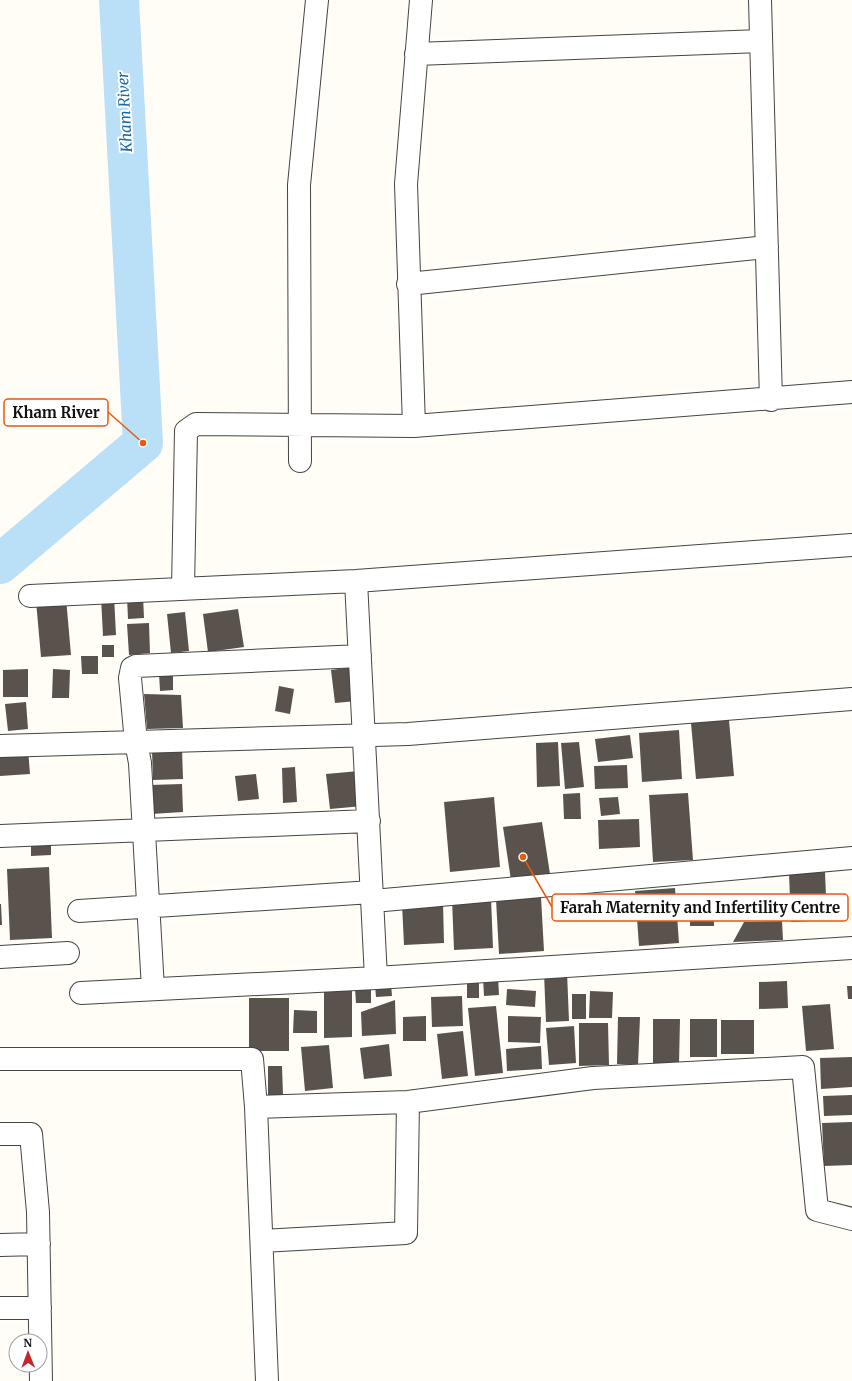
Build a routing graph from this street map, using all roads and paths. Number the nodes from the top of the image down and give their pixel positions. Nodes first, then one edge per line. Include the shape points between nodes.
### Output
1 (317, 0) edge
2 (421, 0) edge
3 (760, 0) edge
4 (761, 41) junction
5 (416, 54) junction
6 (767, 247) junction
7 (408, 284) junction
8 (852, 392) edge
9 (771, 400) junction
10 (300, 424) junction
11 (414, 426) junction
12 (300, 461) dead end
13 (852, 545) edge
14 (356, 580) junction
15 (183, 589) junction
16 (30, 596) dead end
17 (360, 656) junction
18 (852, 699) edge
19 (364, 735) junction
20 (136, 742) junction
21 (0, 746) edge
22 (369, 821) junction
23 (143, 830) junction
24 (0, 836) edge
25 (852, 858) edge
26 (373, 896) junction
27 (148, 906) junction
28 (79, 911) dead end
29 (852, 948) edge
30 (68, 953) dead end
31 (0, 957) edge
32 (376, 978) junction
33 (153, 989) junction
34 (82, 993) dead end
35 (0, 1059) edge
36 (408, 1102) junction
37 (256, 1107) junction
38 (0, 1134) edge
39 (852, 1219) edge
40 (262, 1241) junction
41 (0, 1244) edge
42 (39, 1244) junction
43 (0, 1308) edge
44 (40, 1308) junction
45 (41, 1381) edge
46 (267, 1381) edge

1 - 10 street via 299,185
2 - 5 street
3 - 4 street
4 - 5 street
4 - 6 street
5 - 7 street via 406,184
6 - 7 street
6 - 9 street
7 - 11 street
8 - 9 street
9 - 11 street
10 - 11 street
10 - 12 street
10 - 15 street via 196,424 186,431
13 - 14 street
14 - 15 street
14 - 17 street
15 - 16 street
17 - 19 street
17 - 20 street via 136,666 130,672
18 - 19 street via 408,734
19 - 20 street
19 - 22 street
20 - 21 street
20 - 23 street via 140,763
22 - 23 street
22 - 26 street
23 - 24 street
23 - 27 street
25 - 26 street
26 - 27 street
26 - 32 street
27 - 28 street
27 - 33 street
29 - 32 street
30 - 31 street
32 - 33 street
33 - 34 street
35 - 37 street via 252,1059
36 - 37 street
36 - 39 street via 593,1078 803,1067 817,1210
36 - 40 street via 406,1233
37 - 40 street
38 - 42 street via 31,1134
40 - 46 street
41 - 42 street
42 - 44 street
43 - 44 street
44 - 45 street

